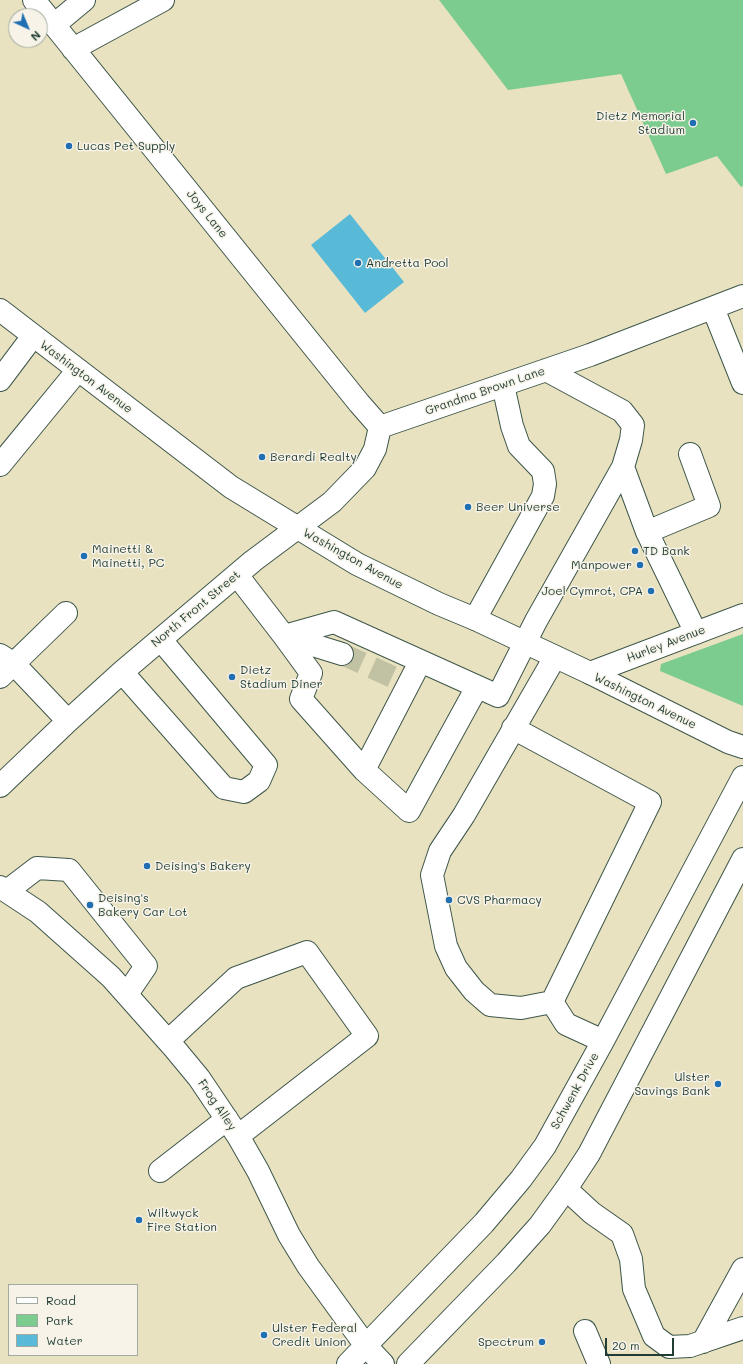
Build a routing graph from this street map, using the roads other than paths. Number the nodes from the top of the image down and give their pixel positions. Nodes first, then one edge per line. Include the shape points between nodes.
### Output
1 (34, 0) edge
2 (84, 0) edge
3 (163, 0) edge
4 (54, 24) junction
5 (73, 49) junction
6 (743, 296) edge
7 (713, 308) junction
8 (0, 310) edge
9 (33, 336) junction
10 (78, 370) junction
11 (546, 370) junction
12 (0, 380) edge
13 (743, 383) edge
14 (503, 385) junction
15 (380, 427) junction
16 (690, 454) dead end
17 (0, 465) edge
18 (623, 467) junction
19 (298, 528) junction
20 (647, 532) junction
21 (237, 575) junction
22 (66, 613) dead end
23 (743, 615) edge
24 (475, 619) junction
25 (696, 633) junction
26 (284, 636) junction
27 (161, 640) junction
28 (525, 643) junction
29 (342, 654) tunnel mouth
30 (555, 657) junction
31 (420, 662) junction
32 (5, 665) edge
33 (122, 672) junction
34 (590, 673) junction
35 (477, 687) junction
36 (498, 696) junction
37 (525, 709) junction
38 (68, 721) junction
39 (513, 728) junction
40 (743, 747) edge
41 (364, 770) junction
42 (743, 777) edge
43 (0, 786) edge
44 (743, 859) edge
45 (3, 889) edge
46 (127, 994) junction
47 (552, 1002) junction
48 (168, 1041) junction
49 (603, 1042) junction
50 (233, 1128) junction
51 (160, 1171) dead end
52 (566, 1189) junction
53 (743, 1269) edge
54 (743, 1328) edge
55 (585, 1331) dead end
56 (703, 1342) junction
57 (366, 1346) junction
58 (348, 1364) edge
59 (384, 1364) edge
60 (408, 1364) edge
61 (599, 1364) edge

1 - 4 street, Joys Lane
2 - 4 street
3 - 5 street
4 - 5 street, Joys Lane
5 - 15 street, Joys Lane
6 - 7 street, Grandma Brown Lane
7 - 11 street, Grandma Brown Lane
7 - 13 street
8 - 9 street, Washington Avenue
9 - 10 street, Washington Avenue
9 - 12 street
10 - 17 street
10 - 19 street, Washington Avenue via 231,488
11 - 14 street, Grandma Brown Lane
11 - 18 street via 622,411 628,417 632,425 631,440
14 - 15 street, Grandma Brown Lane
14 - 24 street via 519,446 543,471 545,484 543,496
15 - 19 street, North Front Street via 375,449 365,468 332,502
16 - 20 street via 708,506
18 - 20 street
18 - 28 street
19 - 21 street, North Front Street
19 - 24 street, Washington Avenue via 357,564
20 - 25 street
21 - 26 street
21 - 27 street, North Front Street
22 - 32 street
23 - 25 street, Hurley Avenue
24 - 28 street, Washington Avenue
25 - 34 street, Hurley Avenue
26 - 29 street
26 - 31 street via 334,622
26 - 41 street via 311,673 301,699
27 - 33 street, North Front Street
27 - 33 street via 266,765 259,781 244,792 224,788
28 - 30 street, Washington Avenue
28 - 36 street
30 - 34 street, Washington Avenue
30 - 37 street
31 - 35 street
31 - 41 street via 402,681
32 - 38 street
33 - 38 street, North Front Street
34 - 40 street, Washington Avenue via 728,742
35 - 36 street
35 - 41 street via 409,810
36 - 37 street
37 - 39 street
38 - 43 street, North Front Street
39 - 47 street via 464,815 440,851 432,875 446,946 456,968 474,992 490,1004 521,1008
39 - 47 street via 650,802
42 - 49 street, Schwenk Drive
44 - 52 street via 589,1154
45 - 46 street, Frog Alley via 38,912
45 - 46 street via 37,868 70,870 146,966
46 - 48 street, Frog Alley
47 - 49 street via 566,1024
48 - 50 street, Frog Alley via 199,1078
48 - 50 street via 236,978 307,952 367,1036
49 - 57 street, Schwenk Drive via 545,1146 521,1179 484,1223
50 - 51 street
50 - 57 street, Frog Alley via 258,1172 288,1235
52 - 56 street via 592,1213 622,1234 631,1259 634,1289 654,1336 669,1347 690,1346
52 - 60 street via 540,1225 506,1263
53 - 56 street
54 - 56 street
55 - 61 street
57 - 58 street, Schwenk Drive
57 - 59 street, Frog Alley

